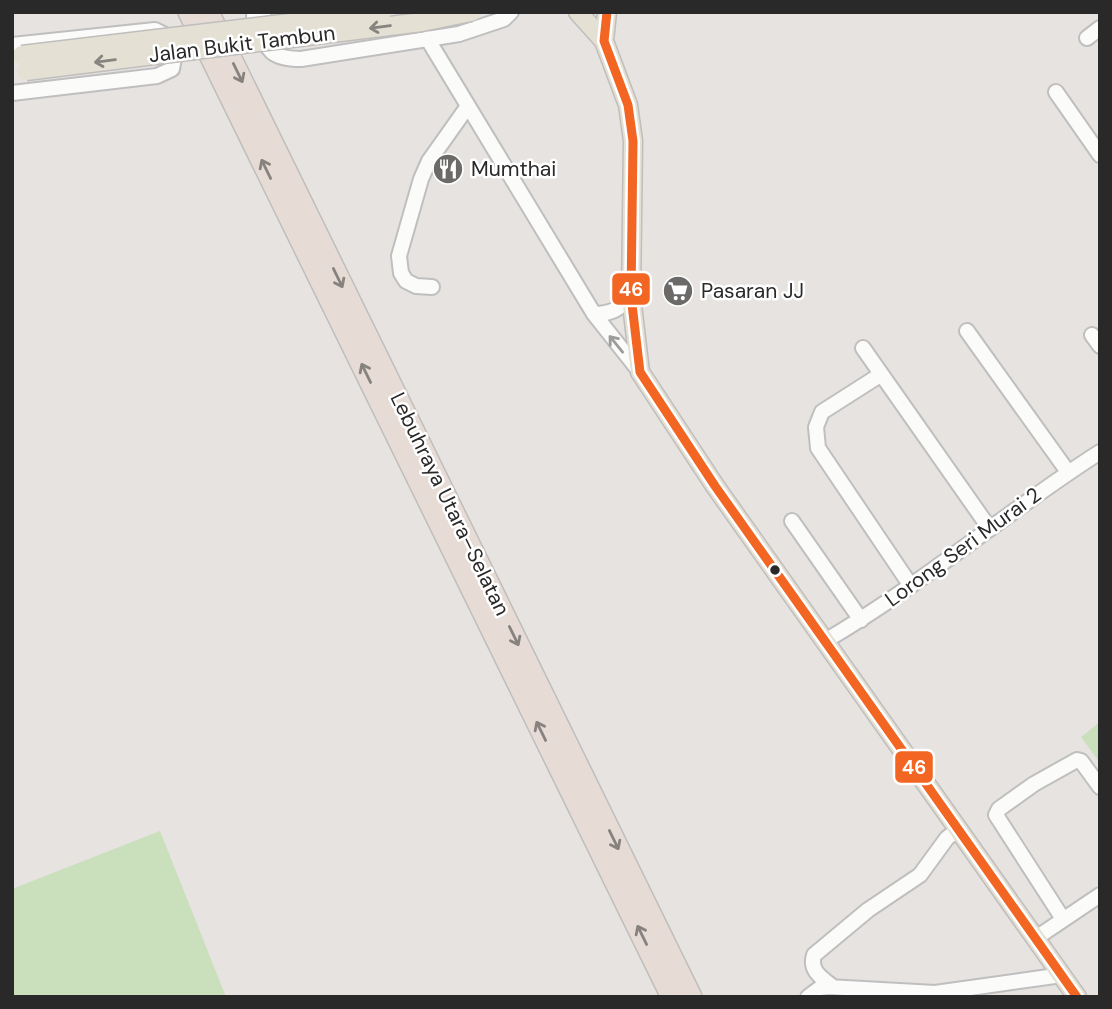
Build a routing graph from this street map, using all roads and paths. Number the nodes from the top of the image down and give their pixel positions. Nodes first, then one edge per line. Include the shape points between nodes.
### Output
1 (189, 12) edge
2 (208, 12) edge
3 (382, 12) edge
4 (471, 12) edge
5 (511, 12) edge
6 (578, 12) edge
7 (607, 12) edge
8 (256, 14) edge
9 (1100, 28) edge
10 (427, 38) junction
11 (1087, 38) dead end
12 (604, 40) junction
13 (17, 60) edge
14 (1056, 92) dead end
15 (12, 93) edge
16 (468, 106) junction
17 (1100, 156) edge
18 (432, 287) dead end
19 (631, 296) junction
20 (594, 314) junction
21 (967, 331) dead end
22 (863, 348) dead end
23 (640, 372) junction
24 (880, 375) junction
25 (1100, 452) edge
26 (1068, 472) junction
27 (792, 521) dead end
28 (990, 529) junction
29 (911, 586) junction
30 (862, 620) junction
31 (825, 641) junction
32 (1100, 788) edge
33 (958, 830) junction
34 (1100, 895) edge
35 (1063, 919) junction
36 (1036, 938) junction
37 (1062, 975) junction
38 (834, 987) junction
39 (672, 997) edge
40 (691, 997) edge
41 (808, 997) edge
42 (1077, 997) edge

39 -> 1 highway, Lebuhraya Utara–Selatan
2 -> 40 highway, Lebuhraya Utara–Selatan
3 - 13 main road, Jalan Bukit Tambun, bridge
4 -> 13 main road, Jalan Bukit Tambun, bridge via 422,22
5 - 10 street via 504,19 459,34
6 - 12 main road
7 - 12 main road
8 - 10 street via 272,54 281,59
9 - 11 street
10 - 16 street
12 - 19 main road via 628,105 633,141
13 - 15 street via 155,30 173,39 175,53 172,69 157,76
14 - 17 street
16 - 18 street via 425,170 399,256 406,281
16 - 20 street
19 - 20 street via 611,313
19 - 23 main road
23 -> 20 street
21 - 26 street
22 - 24 street
23 - 31 main road
24 - 28 street
24 - 29 street via 822,412 816,427 818,448
25 - 26 street, Lorong Seri Murai 2
26 - 28 street, Lorong Seri Murai 2
27 - 30 street
28 - 29 street, Lorong Seri Murai 2
29 - 30 street, Lorong Seri Murai 2
30 - 31 street, Lorong Seri Murai 2
31 - 33 main road
32 - 35 street via 1077,760 1034,784 996,815
33 - 36 main road
33 - 38 street via 920,875 814,955 814,970
34 - 35 street
35 - 36 street
36 - 37 main road
37 - 38 street via 935,993
37 - 42 main road
38 - 41 street via 820,988

